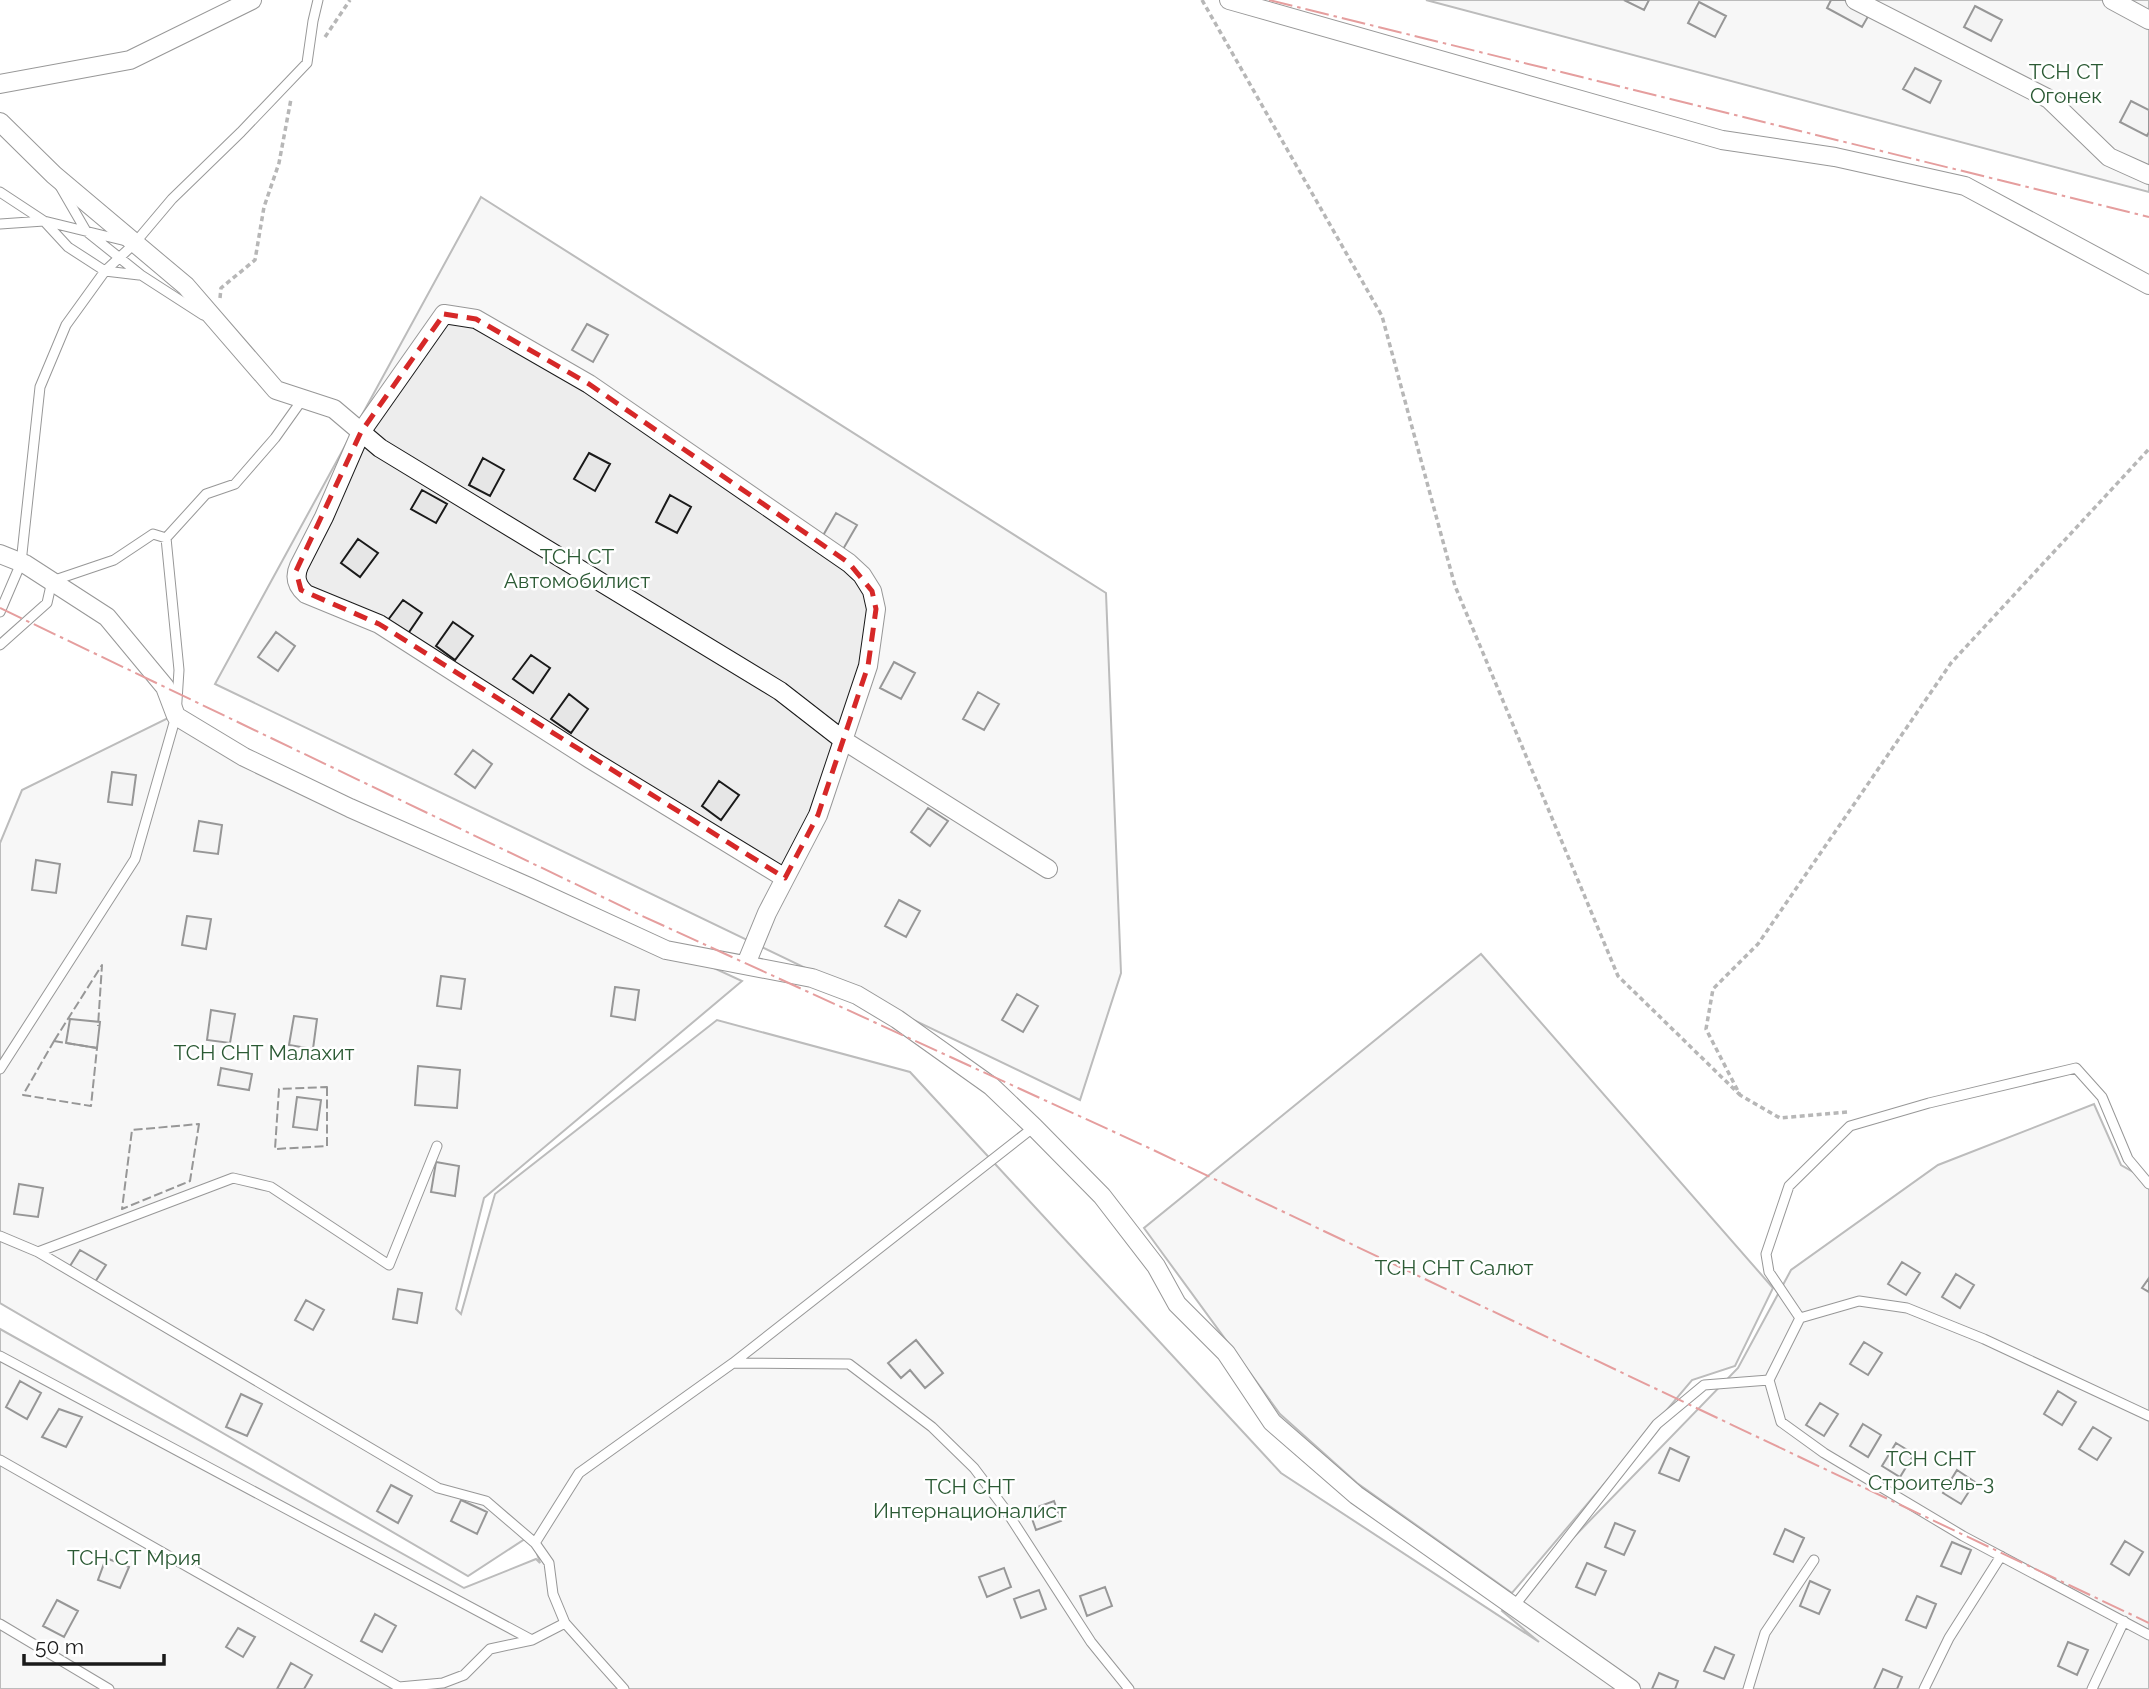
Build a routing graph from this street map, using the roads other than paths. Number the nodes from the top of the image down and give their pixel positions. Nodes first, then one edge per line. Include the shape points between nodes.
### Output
1 (251, 0) edge
2 (318, 0) edge
3 (1228, 0) edge
4 (1855, 0) edge
5 (2112, 0) edge
6 (2149, 20) edge
7 (0, 84) edge
8 (0, 122) edge
9 (54, 175) junction
10 (2149, 175) edge
11 (0, 192) edge
12 (44, 221) junction
13 (0, 224) edge
14 (86, 231) junction
15 (134, 244) junction
16 (119, 257) junction
17 (105, 271) junction
18 (141, 275) junction
19 (2149, 285) edge
20 (219, 325) junction
21 (302, 400) junction
22 (361, 432) junction
23 (166, 538) junction
24 (0, 554) edge
25 (21, 563) junction
26 (52, 581) junction
27 (0, 612) edge
28 (0, 645) edge
29 (176, 716) junction
30 (843, 740) junction
31 (1048, 869) dead end
32 (785, 878) junction
33 (746, 964) junction
34 (0, 1069) edge
35 (1034, 1127) junction
36 (437, 1146) dead end
37 (2149, 1184) edge
38 (0, 1236) edge
39 (38, 1252) junction
40 (1800, 1318) junction
41 (0, 1356) edge
42 (733, 1363) junction
43 (1769, 1380) junction
44 (2149, 1416) edge
45 (0, 1460) edge
46 (535, 1543) junction
47 (2001, 1556) junction
48 (1814, 1560) dead end
49 (1515, 1605) junction
50 (2124, 1621) junction
51 (565, 1623) junction
52 (0, 1624) edge
53 (2149, 1635) edge
54 (532, 1640) junction
55 (399, 1688) edge
56 (109, 1689) edge
57 (624, 1689) edge
58 (1129, 1689) edge
59 (1631, 1689) edge
60 (1748, 1689) edge
61 (1924, 1689) edge
62 (2092, 1689) edge

1 - 7 street via 131,60
2 - 15 lane via 307,63 172,199
3 - 19 street via 1722,140 1835,157 1965,186
4 - 10 street via 2049,99 2109,157
5 - 6 street
8 - 9 street
9 - 14 lane
9 - 15 street
11 - 12 lane
12 - 13 lane
12 - 14 lane
12 - 17 lane via 68,247
14 - 15 lane
14 - 16 lane
15 - 16 lane
15 - 20 street via 186,286
16 - 17 lane
16 - 18 lane
17 - 18 lane
17 - 25 lane via 66,325 40,387
18 - 20 lane
20 - 21 street via 276,390
21 - 22 street via 334,409
21 - 23 lane via 235,484 206,494
22 - 30 street via 402,462 779,691
22 - 30 street via 444,314 476,318 589,384 863,575 876,609 868,666
22 - 32 street via 296,571 301,590 379,624
23 - 26 lane via 153,534 114,560
23 - 29 lane via 179,670
24 - 25 street
25 - 26 street
25 - 27 lane
26 - 28 lane via 47,603
26 - 29 street via 107,617 165,687
29 - 33 street via 244,757 350,808 666,950
29 - 34 lane via 135,859
30 - 31 street
30 - 32 street via 818,815
32 - 33 street
33 - 35 street via 812,978 857,995 991,1086
35 - 42 lane
35 - 49 street via 1102,1196 1157,1266 1177,1304 1226,1353 1272,1422 1356,1495
36 - 39 lane via 389,1265 271,1187 233,1178
37 - 40 lane via 2128,1159 2102,1097 2076,1068 1850,1126 1789,1186 1766,1254 1769,1272
38 - 39 lane
39 - 46 lane via 438,1488 486,1501
40 - 43 lane
40 - 44 lane via 1859,1301 1907,1308
41 - 54 lane
42 - 46 lane via 579,1473
42 - 58 lane via 849,1364 932,1427 974,1468 1005,1509 1091,1642
43 - 47 lane via 1781,1422 1824,1453
43 - 49 lane via 1704,1385 1657,1424
45 - 55 lane
46 - 51 lane via 549,1563 553,1594
47 - 50 lane
47 - 61 lane via 1949,1638
48 - 60 lane via 1765,1633
49 - 59 street
50 - 53 lane
50 - 62 lane
51 - 54 lane
51 - 57 lane
52 - 56 lane
54 - 55 lane via 490,1648 464,1675

